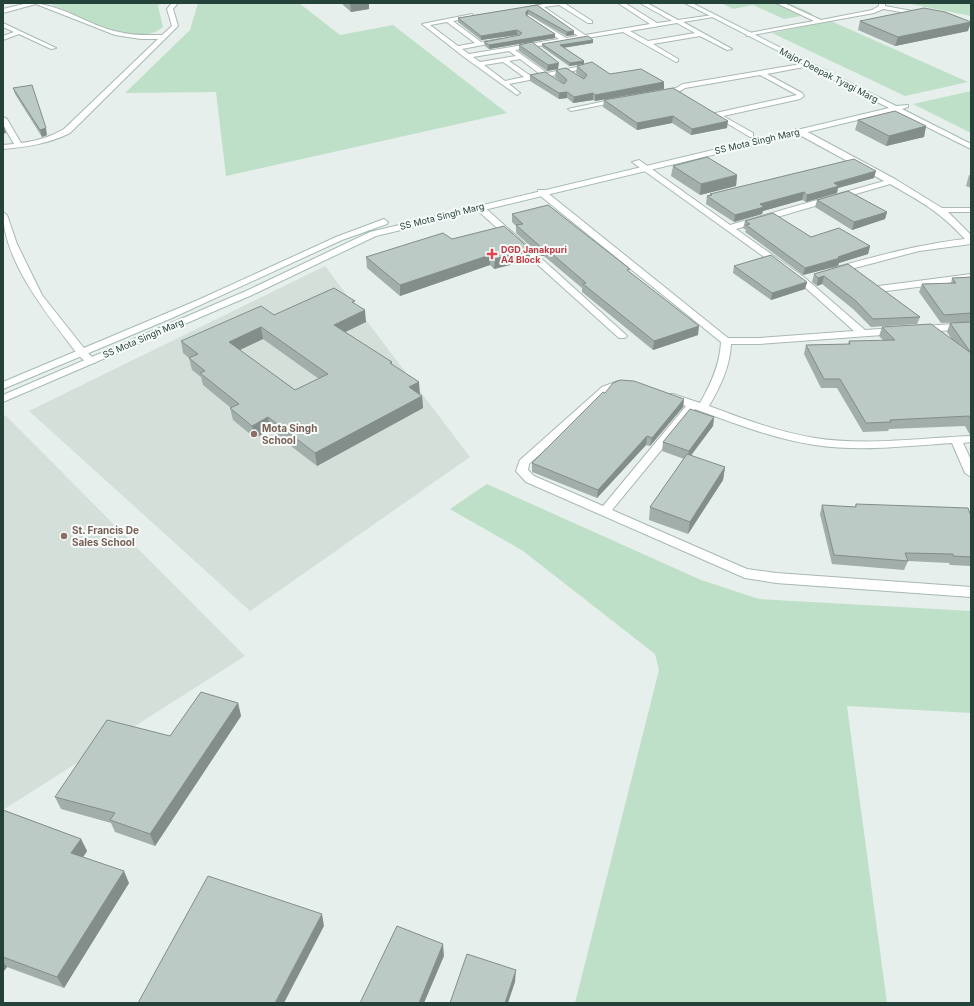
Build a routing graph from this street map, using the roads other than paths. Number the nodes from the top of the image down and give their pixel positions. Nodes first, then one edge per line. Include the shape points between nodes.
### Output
1 (36, 3) edge
2 (175, 3) edge
3 (621, 3) edge
4 (643, 3) edge
5 (688, 3) edge
6 (702, 3) edge
7 (779, 3) edge
8 (882, 5) edge
9 (538, 6) junction
10 (3, 9) edge
11 (515, 10) edge
12 (934, 15) edge
13 (478, 16) edge
14 (712, 16) junction
15 (529, 17) edge
16 (448, 20) junction
17 (676, 21) junction
18 (819, 21) junction
19 (590, 22) dead end
20 (3, 25) edge
21 (656, 25) junction
22 (624, 30) junction
23 (20, 32) junction
24 (762, 32) junction
25 (700, 34) junction
26 (749, 35) junction
27 (584, 36) junction
28 (163, 37) junction
29 (3, 38) edge
30 (510, 40) edge
31 (565, 40) junction
32 (648, 43) junction
33 (480, 44) junction
34 (533, 45) junction
35 (53, 48) dead end
36 (456, 48) junction
37 (510, 49) junction
38 (539, 49) edge
39 (729, 49) dead end
40 (466, 56) junction
41 (521, 57) junction
42 (504, 60) junction
43 (676, 60) dead end
44 (478, 64) junction
45 (807, 65) junction
46 (592, 66) edge
47 (565, 69) junction
48 (761, 73) junction
49 (546, 75) junction
50 (530, 78) junction
51 (578, 78) edge
52 (503, 83) junction
53 (557, 83) edge
54 (678, 90) junction
55 (517, 93) dead end
56 (656, 93) edge
57 (685, 95) edge
58 (628, 98) edge
59 (886, 104) junction
60 (896, 105) junction
61 (571, 109) dead end
62 (3, 119) edge
63 (798, 131) junction
64 (750, 135) junction
65 (971, 140) edge
66 (19, 146) junction
67 (3, 147) edge
68 (971, 147) edge
69 (854, 160) junction
70 (636, 162) junction
71 (838, 164) edge
72 (645, 167) junction
73 (892, 181) junction
74 (528, 187) dead end
75 (541, 192) junction
76 (480, 203) junction
77 (941, 210) junction
78 (971, 210) edge
79 (3, 215) edge
80 (729, 228) junction
81 (971, 240) edge
82 (848, 267) junction
83 (826, 273) edge
84 (860, 276) edge
85 (813, 277) edge
86 (971, 277) edge
87 (802, 280) junction
88 (879, 290) edge
89 (971, 326) edge
90 (861, 332) junction
91 (622, 336) dead end
92 (726, 341) junction
93 (83, 354) junction
94 (91, 361) junction
95 (635, 385) edge
96 (3, 386) edge
97 (657, 392) edge
98 (3, 399) edge
99 (698, 406) junction
100 (971, 439) edge
101 (957, 441) junction
102 (971, 473) edge
103 (605, 512) junction
104 (971, 592) edge

1 - 10 street
1 - 28 street via 117,34
2 - 28 street via 170,9 175,26
3 - 21 street
4 - 17 street
5 - 14 street, Major Deepak Tyagi Marg
6 - 24 street, Major Deepak Tyagi Marg
7 - 18 street
8 - 12 street
8 - 18 street via 874,11
9 - 11 street
9 - 19 street via 560,3
9 - 27 street
13 - 16 street
14 - 17 street
14 - 26 street, Major Deepak Tyagi Marg
15 - 31 street
16 - 33 street
16 - 36 street via 425,24
17 - 21 street
17 - 25 street
18 - 24 street
20 - 23 street
21 - 22 street
22 - 27 street
22 - 32 street
23 - 29 street
23 - 35 street
24 - 26 street
24 - 60 street, Major Deepak Tyagi Marg
25 - 32 street
25 - 39 street
26 - 45 street, Major Deepak Tyagi Marg
27 - 31 street
28 - 66 street via 67,131 37,144
30 - 33 street
31 - 34 street
32 - 43 street
33 - 36 street
34 - 37 street
34 - 38 street
36 - 40 street
37 - 40 street
37 - 41 street
40 - 44 street
41 - 42 street
41 - 49 street
42 - 44 street
42 - 50 street
44 - 52 street
45 - 48 street
45 - 59 street, Major Deepak Tyagi Marg
46 - 47 street
47 - 49 street
47 - 51 street
48 - 54 street via 683,86
48 - 64 street via 801,96 713,113
49 - 50 street
49 - 53 street
50 - 52 street
52 - 55 street
54 - 56 street
54 - 57 street
58 - 61 street
59 - 60 street, SS Mota Singh Marg
59 - 64 street, SS Mota Singh Marg
60 - 63 street, SS Mota Singh Marg
60 - 65 street, SS Mota Singh Marg via 906,106
60 - 68 street, Major Deepak Tyagi Marg
62 - 66 street
63 - 69 street
63 - 72 street, SS Mota Singh Marg
64 - 70 street, SS Mota Singh Marg
66 - 67 street
69 - 71 street
69 - 73 street
70 - 72 street
70 - 74 street, SS Mota Singh Marg
72 - 75 street, SS Mota Singh Marg
72 - 80 street via 696,200
73 - 77 street
73 - 80 street
75 - 76 street, SS Mota Singh Marg
75 - 92 street
76 - 91 street
76 - 93 street, SS Mota Singh Marg via 367,227
76 - 94 street, SS Mota Singh Marg via 372,234 249,293
77 - 78 street
77 - 81 street
79 - 93 street via 13,244 38,296
80 - 87 street
81 - 82 street via 929,246
82 - 83 street
82 - 84 street
85 - 87 street
86 - 88 street
87 - 90 street
89 - 90 street
90 - 92 street via 759,341
92 - 99 street via 721,372
93 - 94 street
93 - 96 street, SS Mota Singh Marg
94 - 98 street, SS Mota Singh Marg
95 - 103 street via 618,384 606,389 524,463 522,471 530,478
97 - 99 street
99 - 101 street via 780,435 816,442 856,445
99 - 103 street
100 - 101 street
101 - 102 street
103 - 104 street via 745,573 776,578

